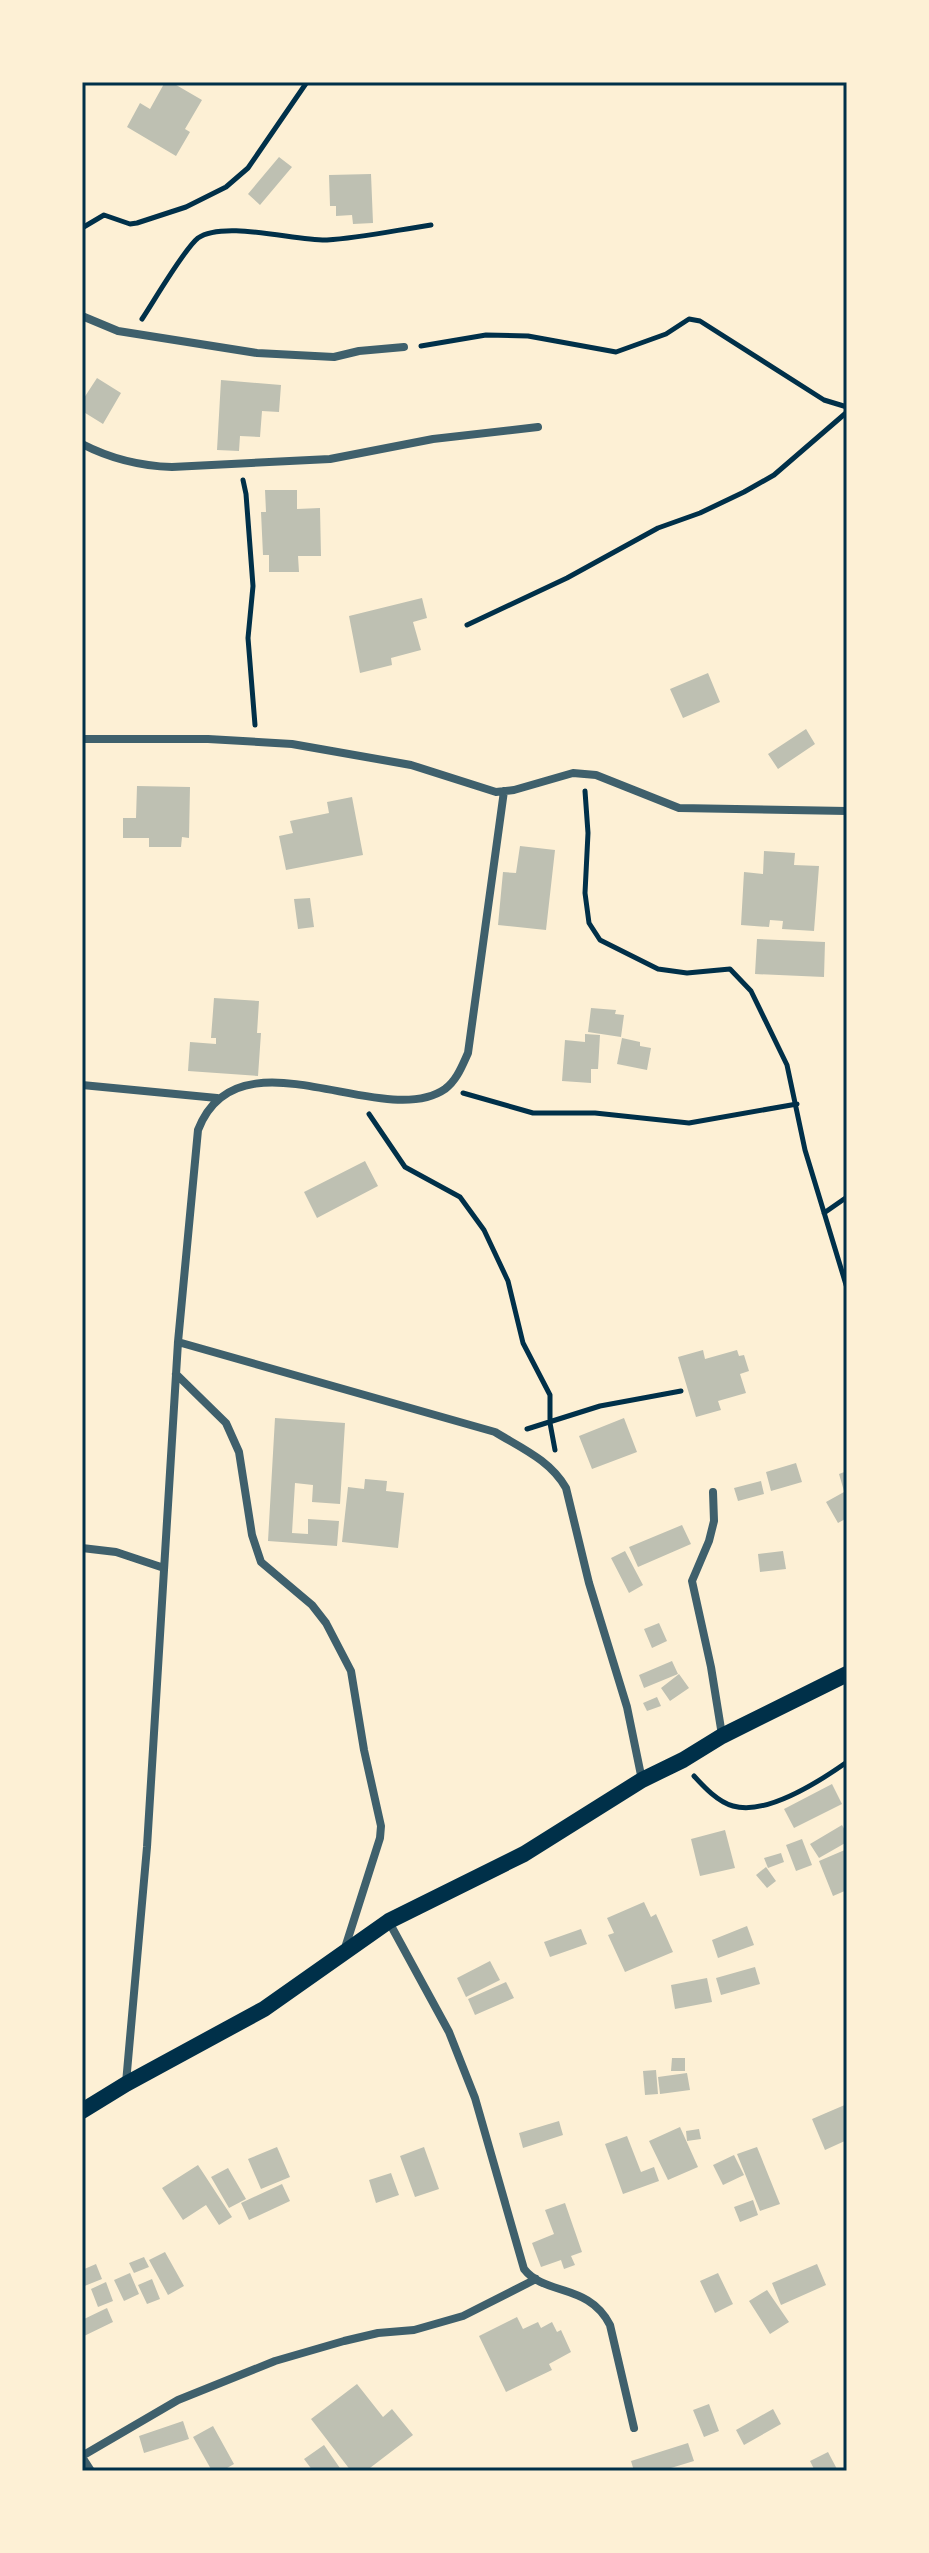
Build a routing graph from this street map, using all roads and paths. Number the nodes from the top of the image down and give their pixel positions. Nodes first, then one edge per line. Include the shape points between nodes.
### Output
1 (307, 82) edge
2 (431, 225) dead end
3 (82, 228) edge
4 (82, 316) edge
5 (132, 333) junction
6 (404, 347) joint
7 (847, 409) edge
8 (538, 427) dead end
9 (82, 444) edge
10 (238, 462) junction
11 (467, 625) dead end
12 (82, 739) edge
13 (257, 742) junction
14 (583, 773) junction
15 (504, 791) junction
16 (847, 811) edge
17 (82, 1085) edge
18 (446, 1088) junction
19 (357, 1093) junction
20 (217, 1098) junction
21 (797, 1104) junction
22 (847, 1197) edge
23 (824, 1213) junction
24 (847, 1288) edge
25 (178, 1342) junction
26 (176, 1374) junction
27 (681, 1391) dead end
28 (550, 1423) junction
29 (560, 1478) junction
30 (713, 1492) dead end
31 (82, 1548) edge
32 (164, 1568) junction
33 (847, 1674) edge
34 (722, 1736) junction
35 (683, 1760) junction
36 (847, 1762) edge
37 (642, 1780) junction
38 (389, 1921) junction
39 (343, 1955) junction
40 (126, 2084) junction
41 (82, 2111) edge
42 (536, 2279) junction
43 (634, 2428) dead end
44 (82, 2456) edge
45 (91, 2471) edge

1 - 3 path via 248,168 226,187 137,223 104,215
2 - 5 path via 326,240 211,232 188,250
4 - 5 street
5 - 6 street via 312,356
6 - 7 path via 486,335 528,336 616,352 666,334 689,319
7 - 11 path via 754,487 658,528
8 - 10 street via 433,439 330,459
9 - 10 street via 105,456 149,466
10 - 13 path via 252,570 248,638
12 - 13 street
13 - 15 street via 411,765
14 - 15 street
14 - 16 street via 679,808
14 - 21 path via 585,893 594,932 658,969 734,972 751,991 775,1037
15 - 18 street via 468,1053
17 - 20 street
18 - 19 street via 402,1100
18 - 21 path via 533,1113 689,1123
19 - 20 street via 290,1082 245,1087
19 - 28 path via 405,1167 460,1197 484,1230 508,1281 523,1343 550,1395
20 - 25 street via 198,1130
21 - 23 path
22 - 23 path
23 - 24 path
25 - 26 street
25 - 29 street via 495,1432 541,1459
26 - 32 street
26 - 39 street via 226,1423 239,1452 261,1562 319,1614 351,1671 381,1826
27 - 28 path via 600,1406
28 - 29 path
29 - 37 street via 614,1657
30 - 34 street via 714,1521 692,1581
31 - 32 street via 116,1552
32 - 40 street
33 - 34 main road
34 - 35 main road
35 - 36 path via 715,1797 746,1808 778,1801
35 - 37 main road
37 - 38 main road via 524,1854
38 - 39 main road
38 - 42 street via 449,2032 475,2098 524,2269
39 - 40 main road via 264,2009
40 - 41 main road
42 - 43 street via 573,2292 603,2312
42 - 44 street via 463,2316 275,2361 178,2400
44 - 45 street

